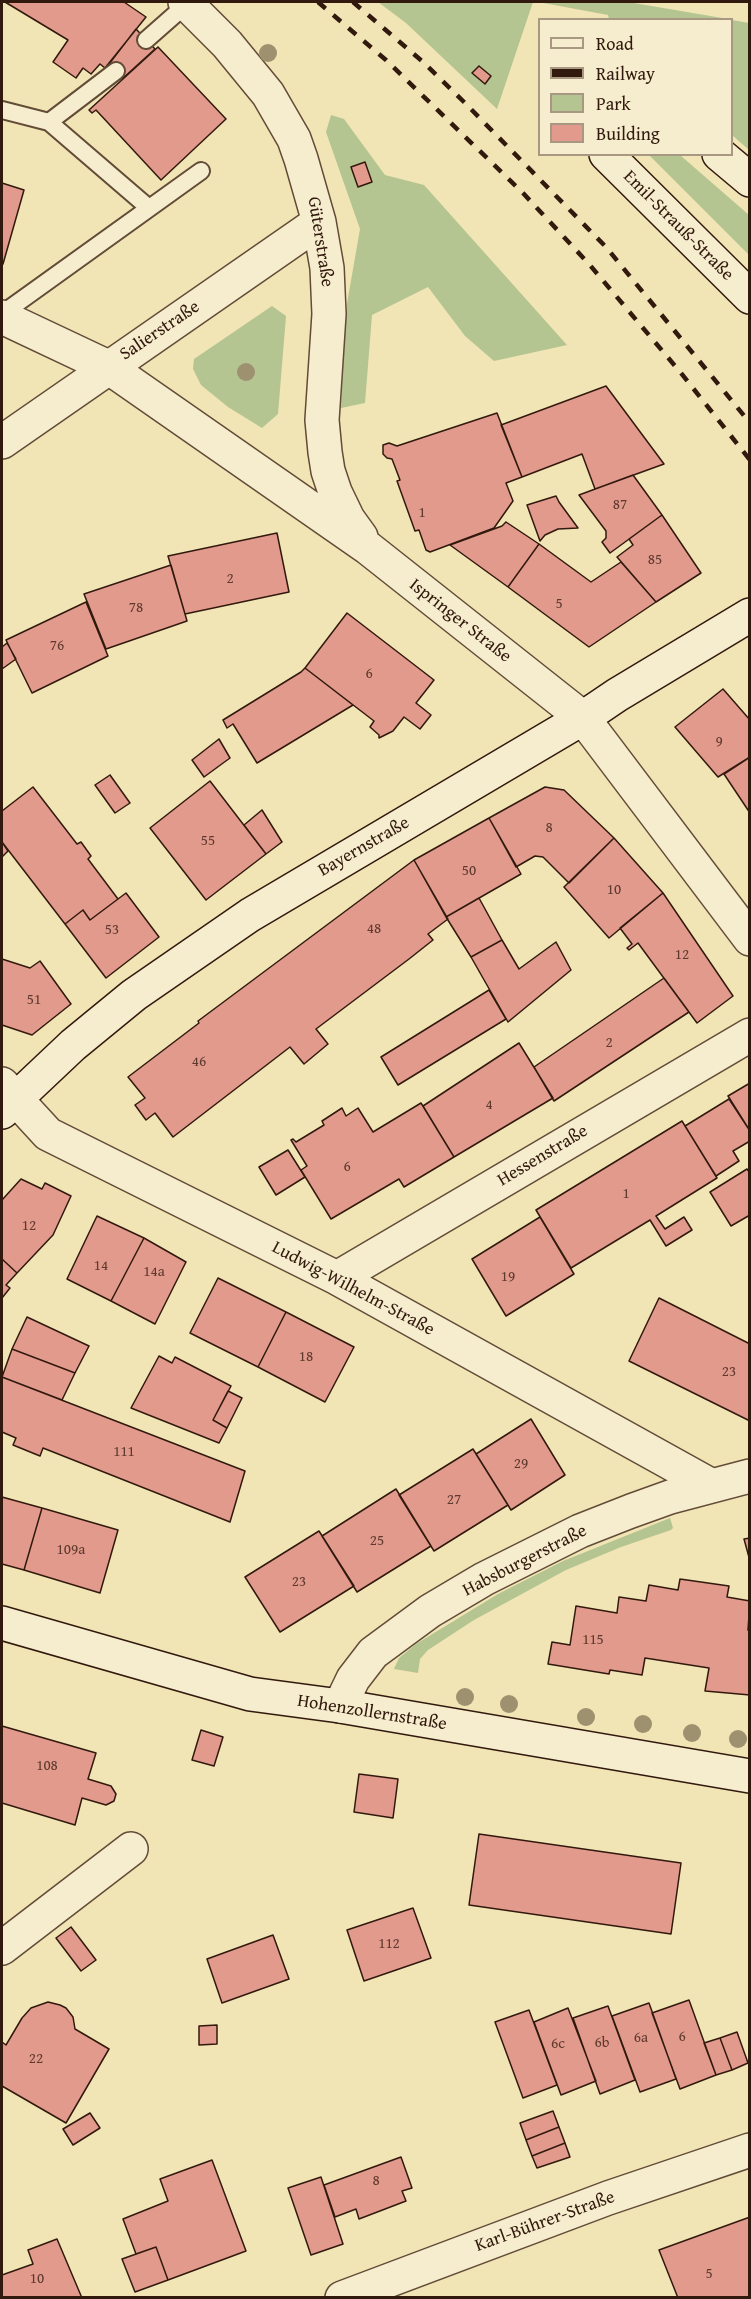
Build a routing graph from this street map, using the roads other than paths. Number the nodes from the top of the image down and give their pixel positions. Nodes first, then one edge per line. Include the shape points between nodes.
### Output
1 (187, 2) edge
2 (146, 40) dead end
3 (116, 71) dead end
4 (2, 110) edge
5 (49, 122) junction
6 (608, 156) edge
7 (721, 156) edge
8 (201, 171) dead end
9 (750, 180) edge
10 (149, 208) junction
11 (320, 222) junction
12 (750, 297) edge
13 (2, 316) edge
14 (108, 367) junction
15 (2, 442) edge
16 (368, 548) junction
17 (750, 615) edge
18 (583, 718) junction
19 (750, 939) edge
20 (750, 1035) edge
21 (6, 1098) edge
22 (336, 1278) junction
23 (750, 1476) edge
24 (712, 1486) junction
25 (2, 1623) edge
26 (340, 1706) junction
27 (750, 1776) edge
28 (131, 1849) dead end
29 (2, 1948) edge
30 (750, 2150) edge
31 (342, 2298) edge

1 - 2 lane
1 - 11 street, Güterstraße via 268,94 294,139
3 - 5 lane
4 - 5 lane
5 - 10 lane
6 - 12 street, Emil-Strauß-Straße
7 - 9 street
8 - 10 lane
10 - 13 lane
11 - 14 street, Salierstraße
11 - 16 street, Güterstraße via 329,314 322,420 324,452 335,492
13 - 14 street, Ispringer Straße
14 - 15 street, Salierstraße
14 - 16 street, Ispringer Straße
16 - 18 street, Ispringer Straße
17 - 18 street, Bayernstraße
18 - 19 street, Ispringer Straße
18 - 21 street, Bayernstraße via 250,915 134,995
20 - 22 street, Hessenstraße
21 - 22 street, Ludwig-Wilhelm-Straße via 48,1134
22 - 24 street, Ludwig-Wilhelm-Straße
23 - 24 street, Habsburgerstraße
24 - 26 street, Habsburgerstraße via 670,1497 580,1531 484,1579 430,1611 373,1653 353,1679
25 - 26 street, Hohenzollernstraße via 250,1694
26 - 27 street, Hohenzollernstraße
28 - 29 street
30 - 31 street, Karl-Bührer-Straße via 608,2198

